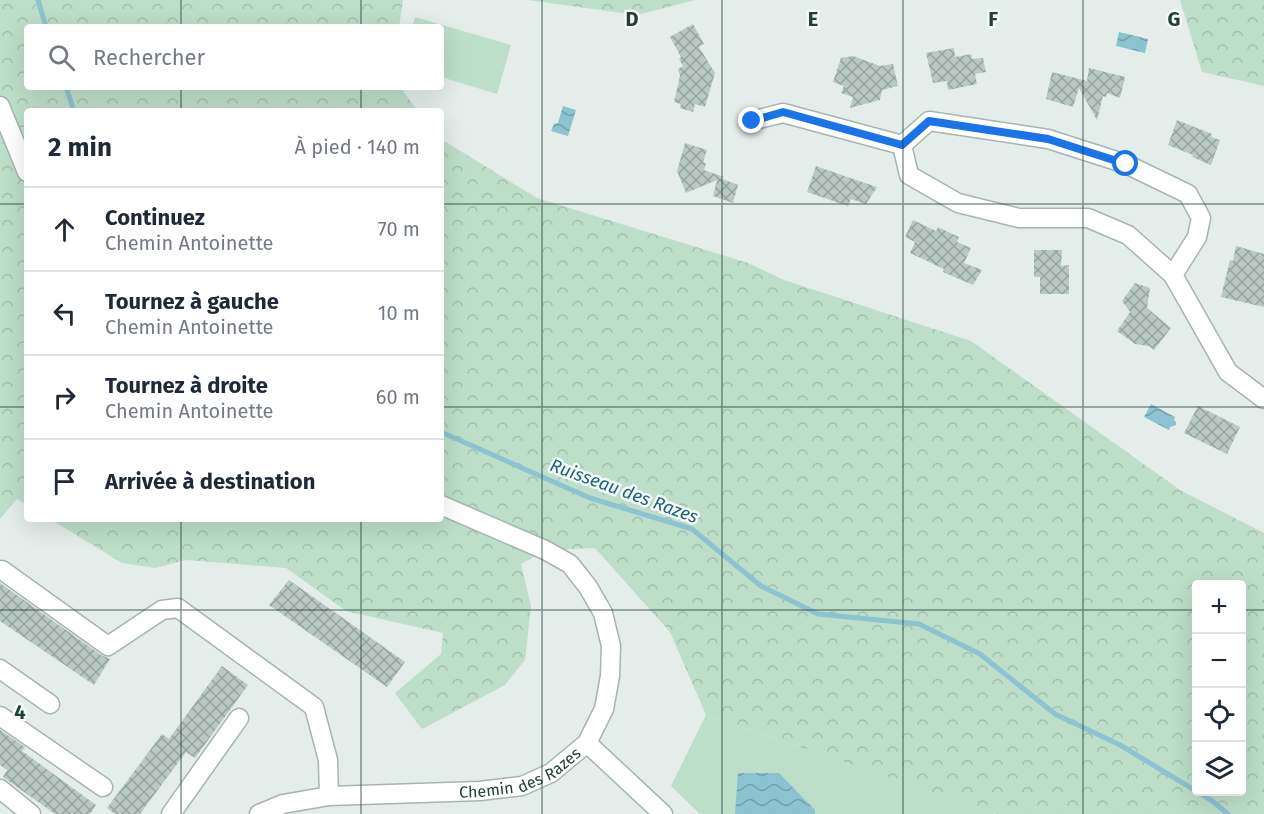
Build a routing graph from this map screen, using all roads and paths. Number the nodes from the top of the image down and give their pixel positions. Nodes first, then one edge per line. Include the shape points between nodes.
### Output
1 (0, 106) edge
2 (752, 121) dead end
3 (902, 145) junction
4 (24, 165) edge
5 (1173, 275) junction
6 (1264, 399) edge
7 (444, 506) edge
8 (2, 570) dead end
9 (2, 675) edge
10 (50, 704) dead end
11 (0, 716) edge
12 (239, 718) dead end
13 (587, 743) junction
14 (103, 787) dead end
15 (0, 789) edge
16 (328, 796) junction
17 (31, 814) edge
18 (171, 814) edge
19 (259, 814) edge
20 (663, 814) edge

1 - 4 street
2 - 3 street via 783,112
3 - 5 street via 909,175 958,203 1019,219 1088,218 1128,235
3 - 5 street via 929,121 1048,139 1126,164 1188,194 1201,218 1197,237
5 - 6 street via 1228,372
7 - 13 street, Chemin des Razes via 570,564 588,587 603,613 611,646 603,709
8 - 16 street via 108,646 162,610 178,608 314,706 328,760
9 - 10 street
11 - 14 street
12 - 18 street
13 - 16 street, Chemin des Razes via 551,773 522,786
13 - 20 street
15 - 17 street
16 - 19 street, Chemin des Razes via 283,804

